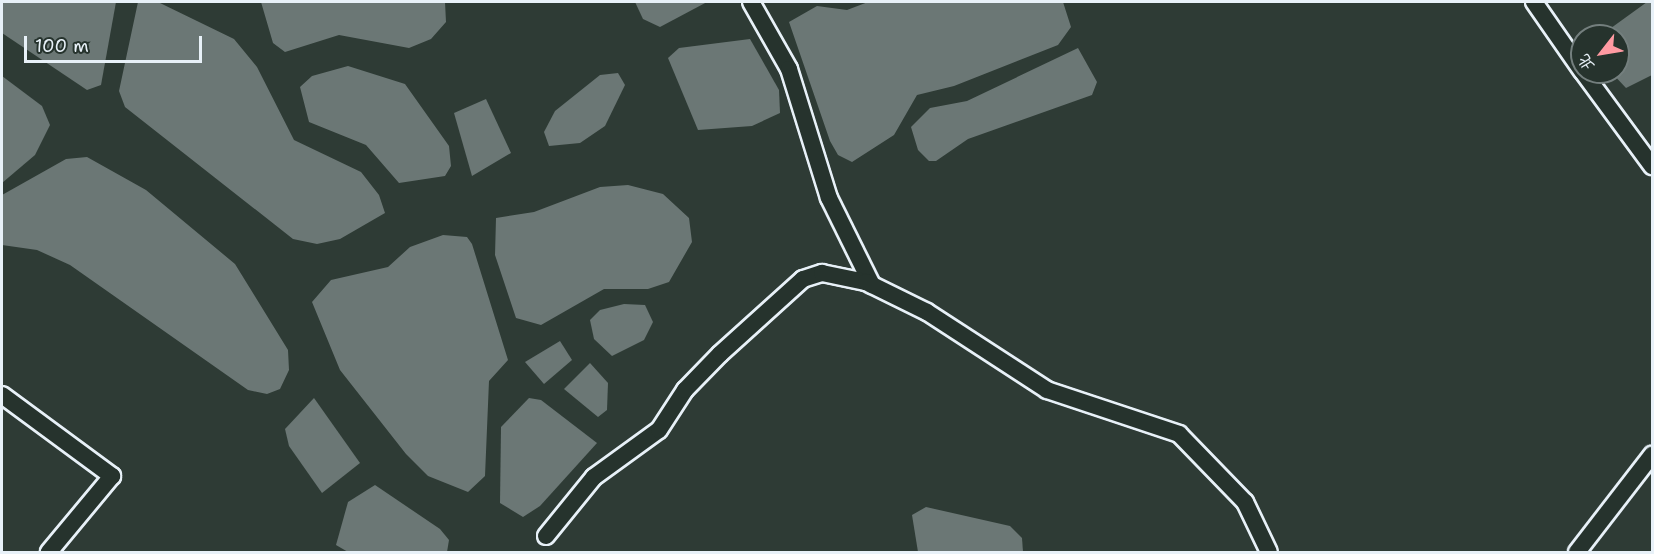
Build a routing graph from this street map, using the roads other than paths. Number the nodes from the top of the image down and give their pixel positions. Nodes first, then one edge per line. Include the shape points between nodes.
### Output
1 (751, 2) edge
2 (1534, 2) edge
3 (1570, 54) edge
4 (1592, 84) edge
5 (1653, 166) edge
6 (872, 285) junction
7 (2, 395) edge
8 (1653, 454) edge
9 (546, 536) dead end
10 (49, 552) edge
11 (1269, 552) edge
12 (1577, 552) edge

1 - 6 street via 789,69 829,198
2 - 3 street
4 - 5 street
6 - 9 street via 822,273 803,279 685,390 659,430 594,477
6 - 11 street via 927,312 1047,390 1179,434 1245,502
7 - 10 street via 112,477
8 - 12 street

